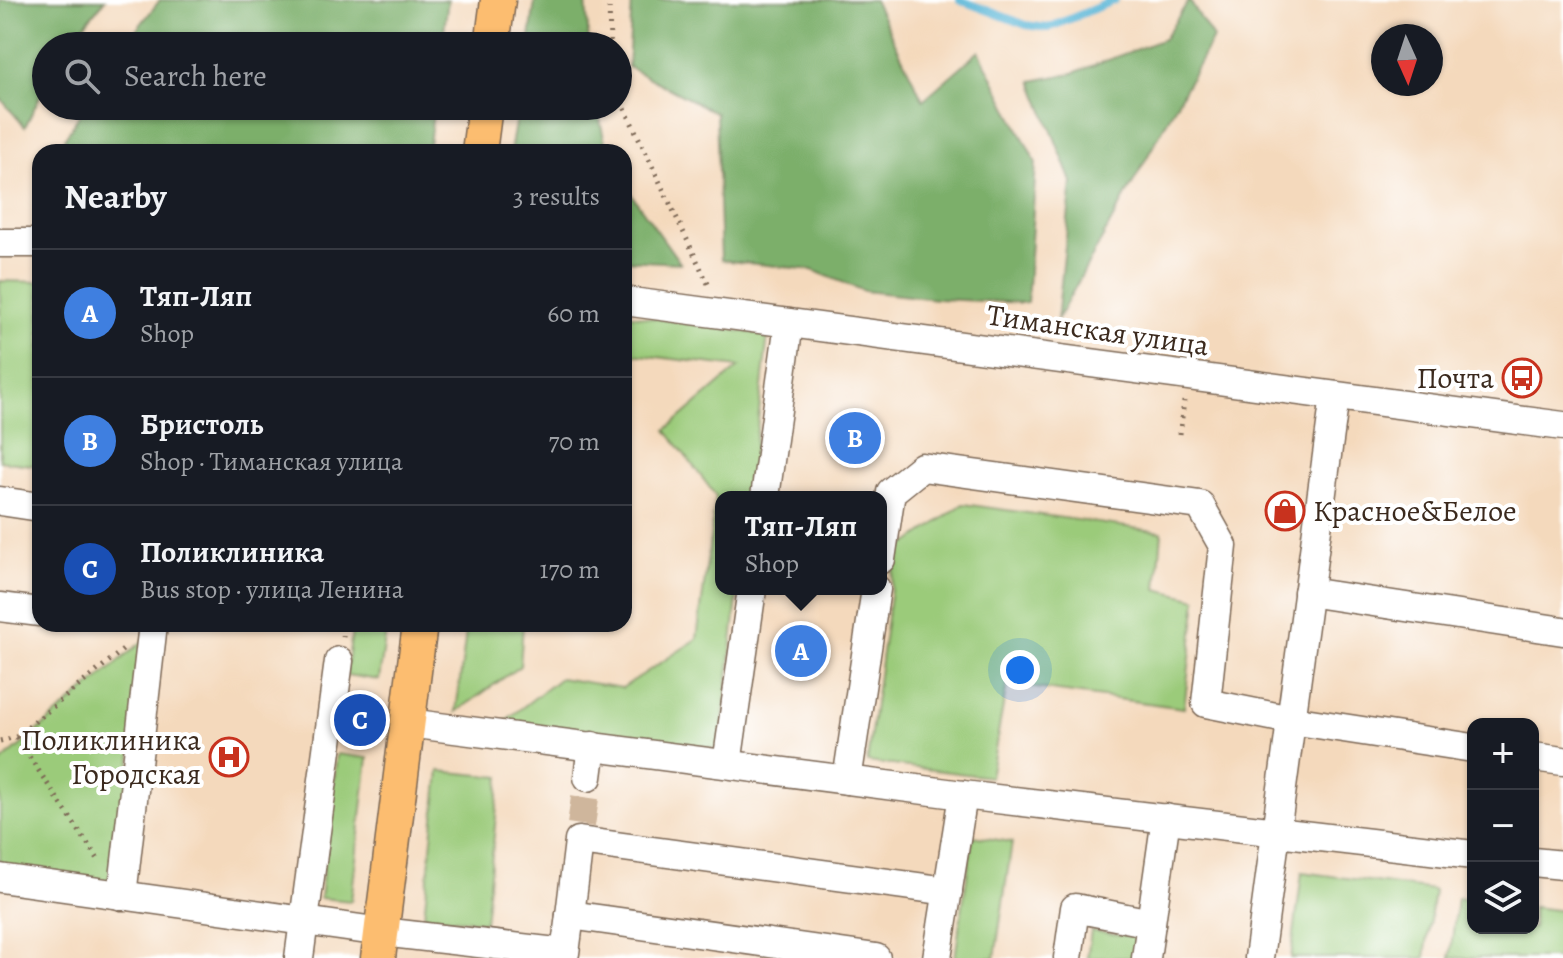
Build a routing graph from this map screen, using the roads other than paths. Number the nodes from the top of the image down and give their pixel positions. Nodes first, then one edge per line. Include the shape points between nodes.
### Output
1 (498, 0) edge
2 (494, 32) edge
3 (483, 120) edge
4 (480, 144) edge
5 (0, 243) edge
6 (32, 243) edge
7 (632, 302) edge
8 (789, 323) junction
9 (1335, 396) junction
10 (1563, 426) edge
11 (766, 491) edge
12 (0, 501) edge
13 (32, 506) edge
14 (887, 519) edge
15 (1308, 592) junction
16 (751, 595) edge
17 (875, 595) edge
18 (0, 607) edge
19 (32, 611) edge
20 (1563, 631) edge
21 (148, 632) edge
22 (419, 632) edge
23 (339, 661) dead end
24 (1291, 720) junction
25 (408, 723) junction
26 (592, 746) junction
27 (1467, 747) edge
28 (1539, 758) edge
29 (1563, 761) edge
30 (727, 764) junction
31 (588, 777) tunnel mouth
32 (847, 780) junction
33 (963, 795) junction
34 (1166, 818) junction
35 (1276, 832) junction
36 (1467, 854) edge
37 (1539, 863) edge
38 (1563, 865) edge
39 (0, 878) edge
40 (948, 891) junction
41 (122, 896) junction
42 (570, 915) junction
43 (303, 921) junction
44 (1151, 923) junction
45 (380, 945) edge
46 (299, 958) edge
47 (876, 958) edge
48 (937, 958) edge
49 (1068, 958) edge
50 (1146, 958) edge
51 (1259, 958) edge

1 - 2 main road
3 - 4 main road
5 - 6 street
7 - 8 street, Тиманская улица
8 - 9 street, Тиманская улица
8 - 11 street
9 - 10 street, Тиманская улица
9 - 15 street
12 - 13 street
14 - 24 street via 891,492 922,467 1200,505 1223,546 1206,703
15 - 20 street
15 - 24 street
16 - 30 street
17 - 32 street
18 - 19 street
21 - 41 street
22 - 25 main road
23 - 43 street
24 - 27 street
24 - 35 street
25 - 26 street
25 - 45 main road
26 - 30 street
26 - 31 street
28 - 29 street
30 - 32 street
32 - 33 street
33 - 34 street
33 - 40 street
34 - 35 street
34 - 44 street
35 - 36 street
35 - 51 street
37 - 38 street
39 - 41 street
40 - 42 street via 580,833
40 - 48 street
41 - 43 street
42 - 45 street via 565,953
42 - 47 street
43 - 45 street
43 - 46 street
44 - 49 street via 1075,908
44 - 50 street

